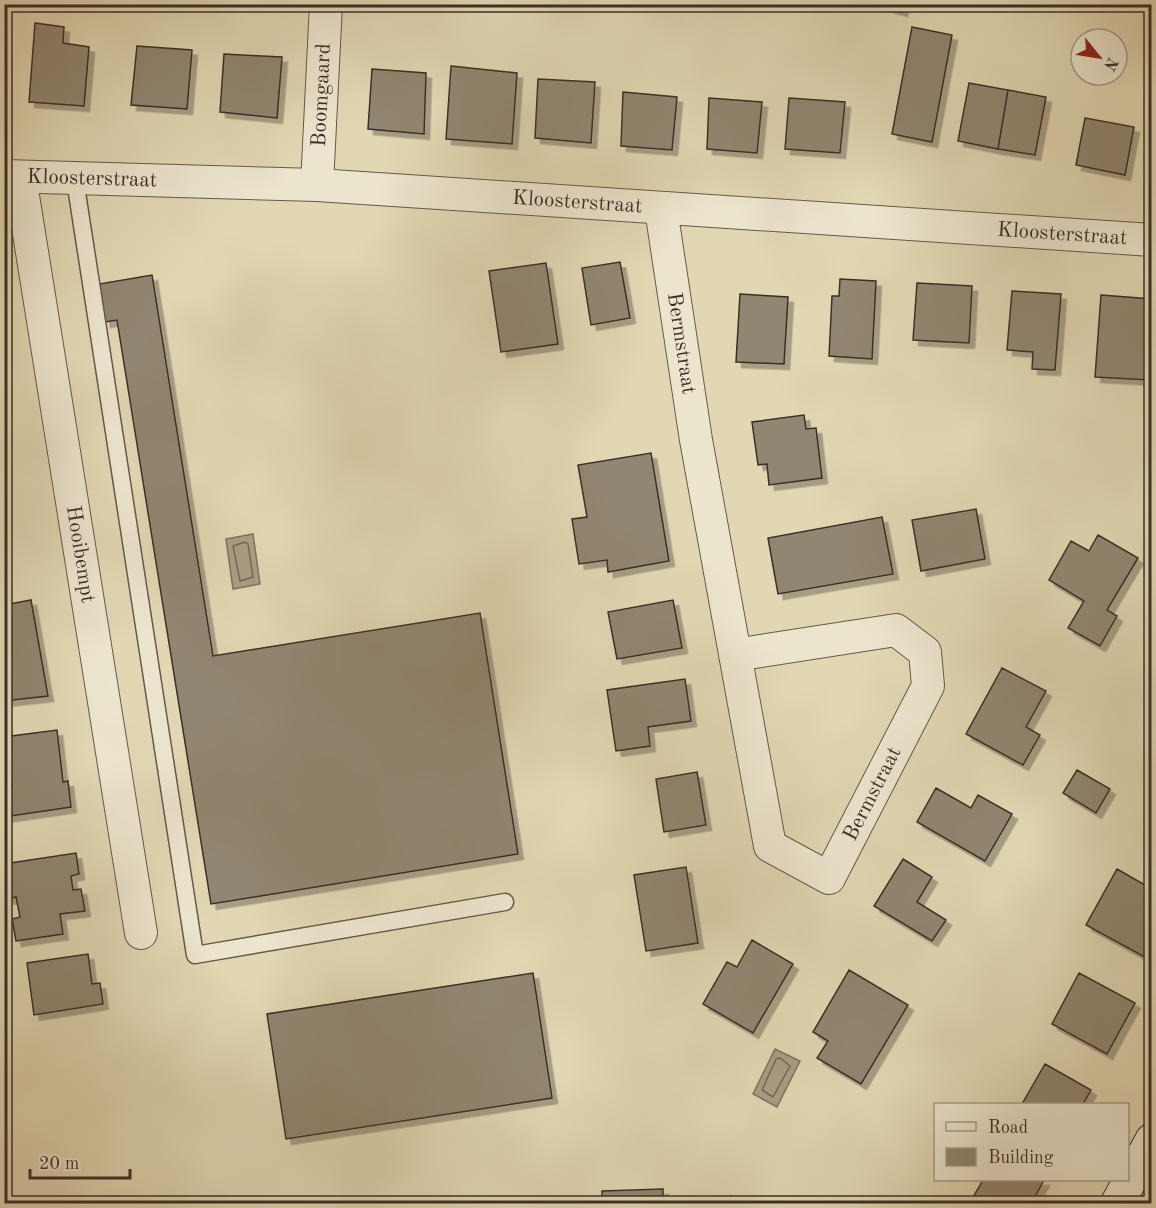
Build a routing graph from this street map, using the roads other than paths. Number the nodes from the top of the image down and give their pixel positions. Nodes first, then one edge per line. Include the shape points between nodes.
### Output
1 (326, 4) edge
2 (12, 177) edge
3 (75, 180) junction
4 (317, 185) junction
5 (661, 209) junction
6 (1152, 240) edge
7 (735, 655) junction
8 (505, 902) dead end
9 (141, 933) dead end
10 (1152, 1140) edge
11 (1117, 1203) edge

1 - 4 street, Boomgaard
2 - 3 street, Kloosterstraat
2 - 9 street, Hooibempt
3 - 4 street, Kloosterstraat
3 - 8 lane via 195,955
4 - 5 street, Kloosterstraat
5 - 6 street, Kloosterstraat
5 - 7 street, Bermstraat via 696,441
7 - 7 street, Bermstraat via 770,846 829,878 928,687 925,652 896,630
10 - 11 street

